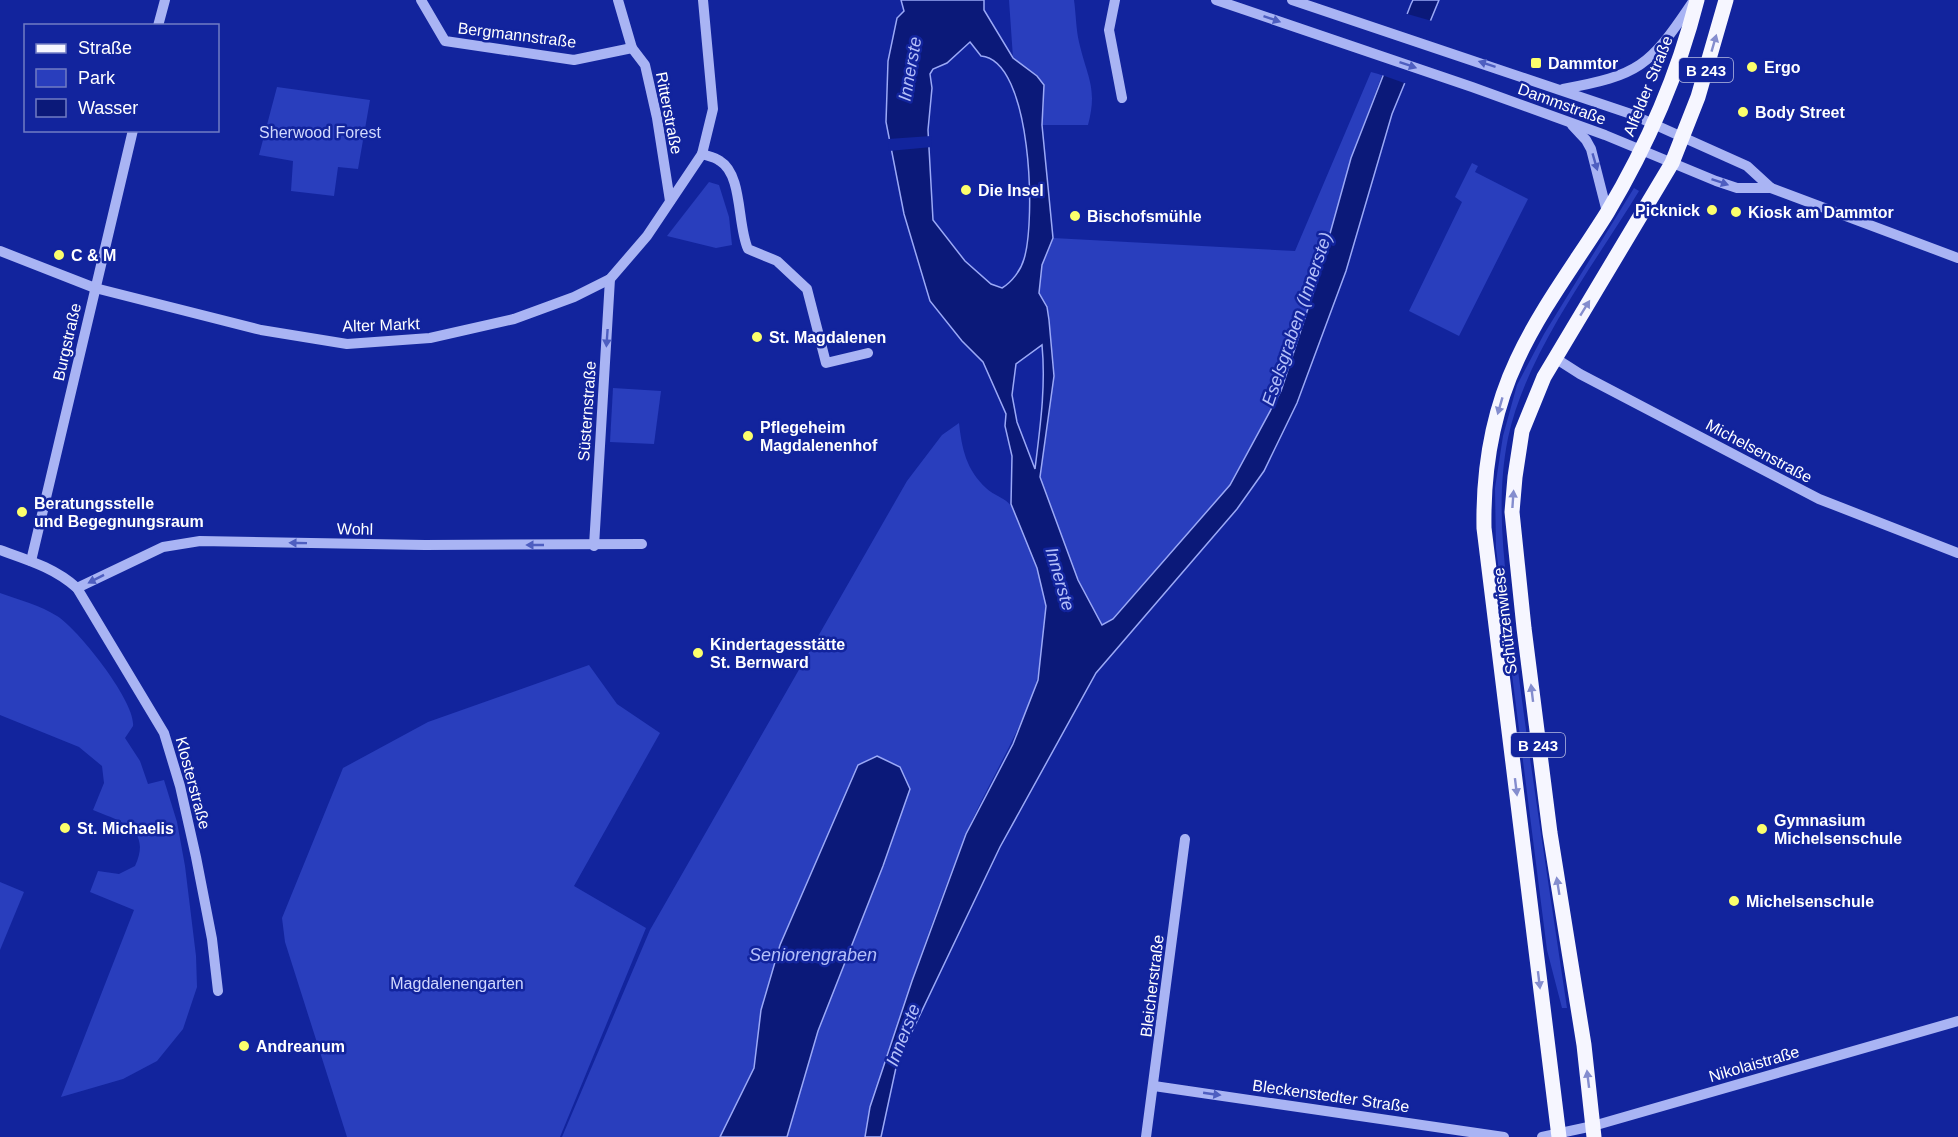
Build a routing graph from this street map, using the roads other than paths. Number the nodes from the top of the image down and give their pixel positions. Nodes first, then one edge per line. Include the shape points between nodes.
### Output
1 (165, 0) edge
2 (421, 0) edge
3 (618, 0) edge
4 (703, 0) edge
5 (1115, 0) edge
6 (1216, 0) edge
7 (1292, 0) edge
8 (1696, 0) edge
9 (1726, 0) edge
10 (159, 24) edge
11 (632, 48) junction
12 (1563, 89) junction
13 (1122, 98) dead end
14 (1567, 121) junction
15 (1653, 124) junction
16 (133, 132) edge
17 (1681, 138) junction
18 (1641, 150) junction
19 (702, 154) junction
20 (1672, 163) junction
21 (1771, 188) junction
22 (670, 201) junction
23 (1607, 212) junction
24 (0, 252) edge
25 (1958, 258) edge
26 (610, 279) junction
27 (95, 288) junction
28 (868, 353) dead end
29 (1555, 358) junction
30 (642, 544) dead end
31 (594, 546) junction
32 (0, 550) edge
33 (1958, 553) edge
34 (31, 561) junction
35 (77, 588) junction
36 (1185, 839) dead end
37 (218, 991) dead end
38 (1958, 1021) edge
39 (1154, 1086) junction
40 (1594, 1131) edge
41 (1559, 1136) edge
42 (1146, 1137) edge
43 (1504, 1137) edge
44 (1542, 1137) edge

1 - 10 street
2 - 11 street, Bergmannstraße via 445,41 574,60
3 - 11 street, Ritterstraße
4 - 19 street via 713,109
5 - 13 street via 1109,30
6 -> 14 street, Dammstraße
12 -> 7 street, Dammstraße
8 - 12 street via 1665,43 1641,66 1602,82
8 - 15 main road, Alfelder Straße / B 243 via 1679,63
17 -> 9 main road, B 243 via 1698,97
11 - 22 street, Ritterstraße via 645,65
12 - 15 street, Dammstraße
14 - 18 street, Dammstraße
14 -> 23 street via 1586,140
15 - 17 street, Dammstraße
15 - 18 main road, Alfelder Straße / B 243
16 - 27 street, Burgstraße
17 - 20 main road, Schützenwiese / B 243
17 - 21 street, Dammstraße via 1747,166
18 - 20 street, Dammstraße
18 - 23 main road, Schützenwiese / B 243
19 - 22 street, Alter Markt
19 - 28 street via 720,161 731,172 748,249 777,261 807,289 826,363
20 -> 21 street, Dammstraße via 1737,188
29 -> 20 main road, Schützenwiese / B 243
21 - 25 street
22 - 26 street, Alter Markt via 647,236
23 -> 41 main road, Schützenwiese / B 243 via 1516,360 1491,438 1484,498 1488,562
24 - 27 street, Alter Markt
26 - 27 street, Alter Markt via 514,319 430,338 347,344 261,330
26 -> 31 street, Süsternstraße
27 - 34 street, Burgstraße
29 - 33 street, Michelsenstraße via 1819,499
40 -> 29 main road, Schützenwiese / B 243 via 1550,833 1512,512 1522,431
30 - 31 street, Wohl
31 -> 35 street, Wohl via 200,541 163,547
32 - 34 street, Klosterstraße
34 - 35 street, Klosterstraße via 64,576
35 - 37 street, Klosterstraße via 164,733 196,857
36 - 39 street, Bleicherstraße
38 - 40 street, Nikolaistraße
39 - 42 street, Bleicherstraße
39 -> 43 street, Bleckenstedter Straße
40 - 41 street, Nikolaistraße
41 - 44 street

